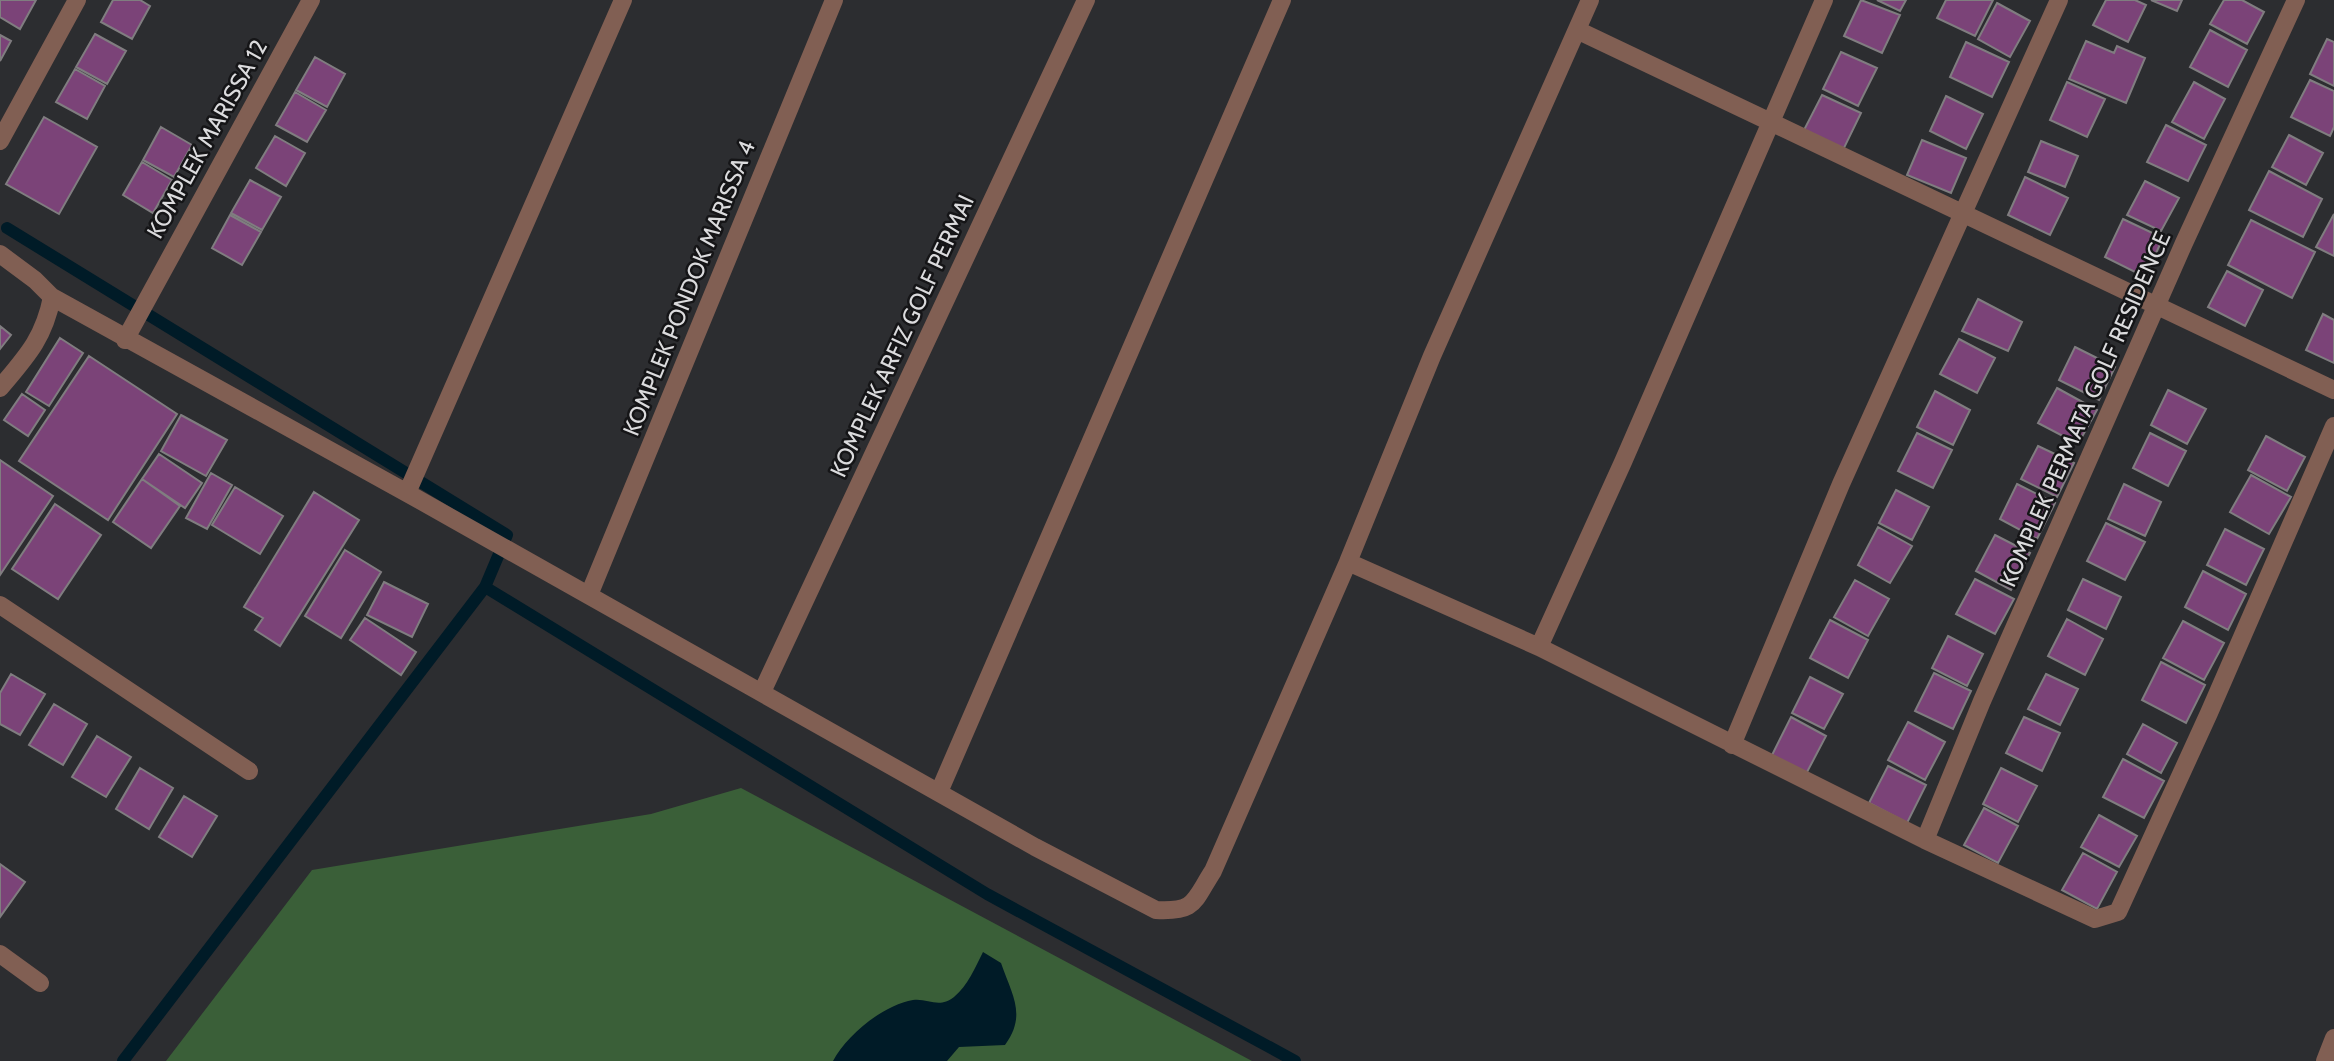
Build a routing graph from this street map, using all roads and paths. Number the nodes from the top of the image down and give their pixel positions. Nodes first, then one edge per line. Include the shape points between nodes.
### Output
1 (77, 0) edge
2 (311, 0) edge
3 (623, 0) edge
4 (834, 0) edge
5 (1086, 0) edge
6 (1282, 0) edge
7 (1590, 0) edge
8 (1824, 0) edge
9 (2059, 0) edge
10 (2296, 0) edge
11 (1577, 30) junction
12 (1770, 121) junction
13 (0, 141) edge
14 (1963, 212) junction
15 (0, 254) edge
16 (52, 297) junction
17 (2159, 305) junction
18 (125, 340) junction
19 (0, 388) edge
20 (2334, 390) edge
21 (2334, 426) edge
22 (407, 493) junction
23 (1348, 562) junction
24 (589, 595) junction
25 (0, 605) edge
26 (1539, 647) junction
27 (762, 692) junction
28 (1732, 745) junction
29 (248, 771) dead end
30 (939, 792) junction
31 (1925, 840) junction
32 (0, 954) edge
33 (40, 983) dead end
34 (2334, 1038) edge
35 (2325, 1061) edge

1 - 13 street
2 - 18 street, KOMPLEK MARISSA 12
3 - 22 street
4 - 24 street, KOMPLEK PONDOK MARISSA 4
5 - 27 street, KOMPLEK ARFIZ GOLF PERMAI
6 - 30 street
7 - 11 street
8 - 12 street
9 - 14 street
10 - 17 street, KOMPLEK PERMATA GOLF RESIDENCE
11 - 12 street
11 - 23 street via 1432,356
12 - 14 street
12 - 26 street
14 - 17 street
14 - 28 street via 1841,484
15 - 16 street
16 - 18 street
16 - 19 street via 36,346
17 - 20 street
17 - 31 street, KOMPLEK PERMATA GOLF RESIDENCE
18 - 22 street
21 - 31 street via 2118,912 2095,919
22 - 24 street
23 - 26 street
23 - 30 street via 1213,871 1189,908 1156,910
24 - 27 street
25 - 29 street
26 - 28 street
27 - 30 street
28 - 31 street
32 - 33 street
34 - 35 street

